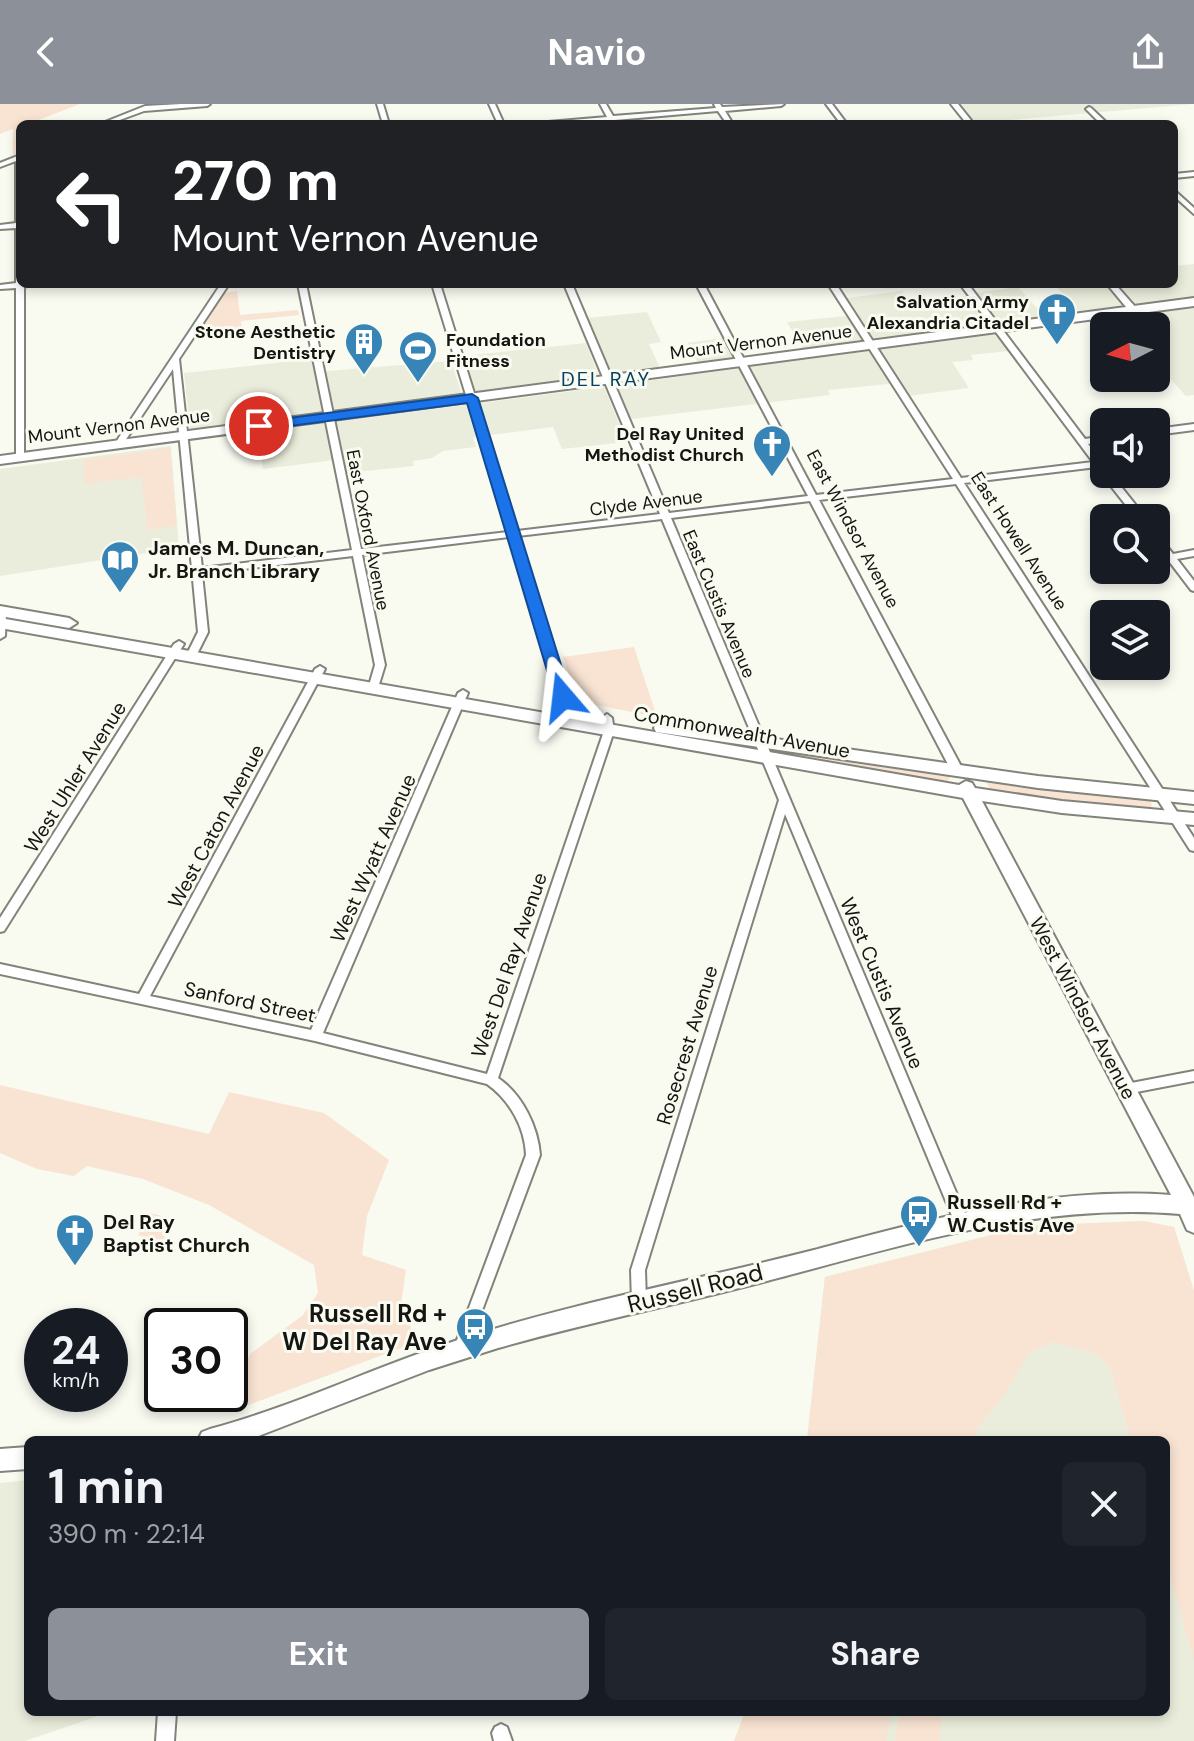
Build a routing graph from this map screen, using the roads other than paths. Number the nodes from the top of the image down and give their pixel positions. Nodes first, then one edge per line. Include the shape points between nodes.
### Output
1 (154, 104) edge
2 (207, 104) edge
3 (781, 104) edge
4 (954, 104) edge
5 (718, 107) edge
6 (141, 109) junction
7 (1089, 109) dead end
8 (113, 120) edge
9 (620, 120) edge
10 (968, 120) edge
11 (1101, 120) edge
12 (1178, 196) edge
13 (1194, 212) edge
14 (20, 288) edge
15 (222, 288) edge
16 (303, 288) edge
17 (437, 288) edge
18 (570, 288) edge
19 (702, 288) edge
20 (835, 288) edge
21 (967, 288) edge
22 (1114, 288) edge
23 (1194, 302) edge
24 (1134, 311) junction
25 (997, 328) junction
26 (872, 345) junction
27 (176, 360) junction
28 (742, 363) junction
29 (608, 380) junction
30 (472, 398) junction
31 (329, 417) junction
32 (1194, 427) edge
33 (1170, 430) edge
34 (184, 436) junction
35 (1090, 441) edge
36 (1082, 442) junction
37 (118, 445) junction
38 (1090, 453) edge
39 (20, 457) junction
40 (0, 460) edge
41 (1090, 471) edge
42 (960, 481) junction
43 (1117, 488) edge
44 (815, 498) junction
45 (1130, 504) edge
46 (665, 516) junction
47 (514, 534) junction
48 (357, 553) junction
49 (1194, 553) edge
50 (1171, 557) joint
51 (196, 572) junction
52 (1194, 588) edge
53 (1, 621) edge
54 (185, 650) junction
55 (318, 674) junction
56 (375, 684) junction
57 (462, 699) junction
58 (558, 716) junction
59 (608, 724) junction
60 (764, 751) junction
61 (957, 770) junction
62 (969, 793) junction
63 (1161, 795) junction
64 (1194, 798) edge
65 (783, 802) junction
66 (1175, 818) junction
67 (1194, 819) edge
68 (1194, 847) edge
69 (0, 928) edge
70 (0, 969) edge
71 (142, 999) junction
72 (315, 1036) junction
73 (1194, 1076) edge
74 (491, 1080) junction
75 (1126, 1089) junction
76 (1192, 1212) edge
77 (962, 1223) junction
78 (639, 1302) junction
79 (461, 1348) junction
80 (225, 1436) edge
81 (24, 1458) edge
82 (0, 1460) edge
83 (167, 1716) edge
84 (165, 1741) edge

1 - 6 street
2 - 6 street
3 - 5 street
4 - 10 street
5 - 9 street
6 - 8 street
7 - 11 street
12 - 13 street
14 - 39 street
15 - 27 street
16 - 31 street, East Oxford Avenue
17 - 30 street
18 - 29 street, East Custis Avenue
19 - 28 street, East Windsor Avenue
20 - 26 street, East Howell Avenue
21 - 25 street
22 - 24 street
23 - 24 street, Mount Vernon Avenue
24 - 25 street, Mount Vernon Avenue
25 - 26 street, Mount Vernon Avenue
25 - 36 street
26 - 28 street, Mount Vernon Avenue
26 - 42 street, East Howell Avenue
27 - 34 street
27 - 37 street
28 - 29 street, Mount Vernon Avenue
28 - 44 street, East Windsor Avenue
29 - 30 street, Mount Vernon Avenue
29 - 46 street, East Custis Avenue
30 - 31 street, Mount Vernon Avenue
30 - 47 street
31 - 34 street, Mount Vernon Avenue
31 - 48 street, East Oxford Avenue
32 - 33 street
34 - 37 street, Mount Vernon Avenue
34 - 51 street
35 - 36 street
36 - 38 street
37 - 39 street, Mount Vernon Avenue
39 - 40 street, Mount Vernon Avenue
41 - 42 street, Clyde Avenue
42 - 44 street, Clyde Avenue
42 - 63 street, East Howell Avenue
43 - 45 street
44 - 46 street, Clyde Avenue
44 - 61 street, East Windsor Avenue
46 - 47 street, Clyde Avenue
46 - 60 street, East Custis Avenue
47 - 48 street, Clyde Avenue
47 - 58 street via 563,697
48 - 51 street, Clyde Avenue
48 - 56 street, East Oxford Avenue via 380,665
49 - 50 street
50 - 52 street
51 - 54 street via 203,632
53 - 54 street, Commonwealth Avenue
54 - 55 street, Commonwealth Avenue
54 - 69 street, West Uhler Avenue
55 - 56 street, Commonwealth Avenue
55 - 71 street, West Caton Avenue
56 - 57 street, Commonwealth Avenue
57 - 58 street, Commonwealth Avenue
57 - 72 street, West Wyatt Avenue
58 - 59 street, Commonwealth Avenue
59 - 60 street, Commonwealth Avenue
59 - 74 street, West Del Ray Avenue
60 - 61 street, Commonwealth Avenue
60 - 62 street, Commonwealth Avenue
60 - 65 street, West Custis Avenue
61 - 62 street, East Windsor Avenue
61 - 63 street, Commonwealth Avenue
62 - 66 street, Commonwealth Avenue
62 - 75 street, West Windsor Avenue
63 - 64 street, Commonwealth Avenue
63 - 66 street, East Howell Avenue
65 - 77 street, West Custis Avenue
65 - 78 street, Rosecrest Avenue via 638,1270
66 - 67 street, Commonwealth Avenue
66 - 68 street, East Howell Avenue
70 - 71 street, Sanford Street
71 - 72 street, Sanford Street
72 - 74 street, Sanford Street
73 - 75 street
74 - 79 street, West Del Ray Avenue via 521,1113 533,1155
75 - 76 street, West Windsor Avenue
76 - 77 street, Russell Road via 1136,1200 1085,1200
77 - 78 street, Russell Road
78 - 79 street, Russell Road
79 - 80 street, Russell Road
81 - 82 street
83 - 84 street

